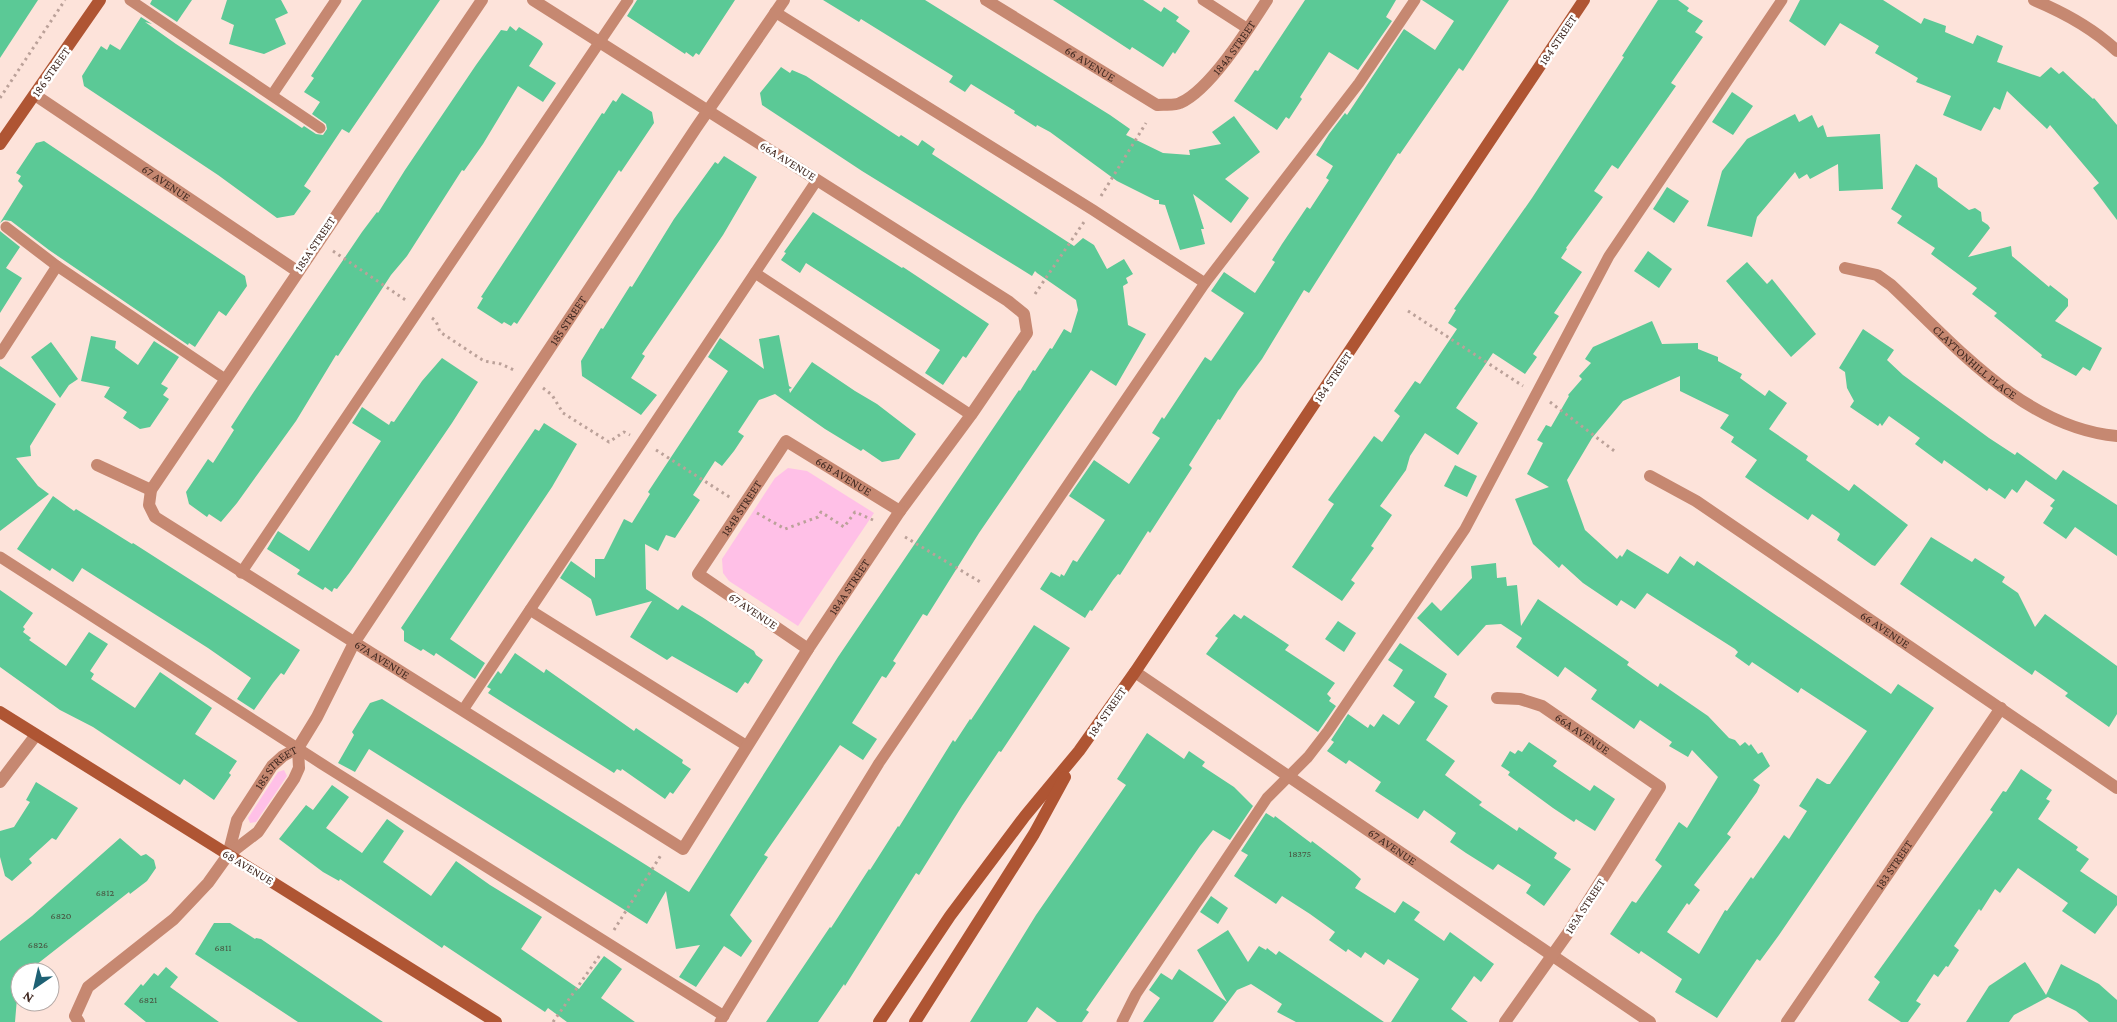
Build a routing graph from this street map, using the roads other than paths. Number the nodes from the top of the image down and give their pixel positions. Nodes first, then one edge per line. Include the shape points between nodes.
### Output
1 (100, 0) edge
2 (130, 0) edge
3 (336, 0) edge
4 (482, 0) edge
5 (533, 0) edge
6 (628, 0) edge
7 (784, 0) edge
8 (986, 0) edge
9 (1203, 0) edge
10 (1267, 0) edge
11 (1415, 0) edge
12 (1584, 0) edge
13 (1782, 0) edge
14 (2034, 0) edge
15 (775, 12) junction
16 (1248, 29) junction
17 (601, 43) junction
18 (2117, 52) edge
19 (1199, 92) joint
20 (35, 95) junction
21 (272, 95) junction
22 (707, 111) junction
23 (320, 128) dead end
24 (0, 144) edge
25 (818, 180) junction
26 (6, 227) dead end
27 (57, 266) junction
28 (1845, 268) dead end
29 (297, 271) junction
30 (755, 273) junction
31 (1205, 283) junction
32 (1026, 333) joint
33 (0, 354) edge
34 (225, 379) junction
35 (970, 415) junction
36 (2117, 436) edge
37 (786, 441) joint
38 (97, 465) dead end
39 (1650, 476) dead end
40 (151, 490) junction
41 (900, 511) junction
42 (0, 558) edge
43 (240, 573) junction
44 (698, 574) joint
45 (530, 610) junction
46 (354, 643) junction
47 (808, 649) junction
48 (1135, 672) junction
49 (1497, 698) dead end
50 (2001, 708) junction
51 (463, 710) junction
52 (0, 712) edge
53 (36, 735) junction
54 (747, 746) junction
55 (298, 748) junction
56 (1079, 751) junction
57 (1289, 777) junction
58 (0, 782) edge
59 (1660, 787) joint
60 (2117, 788) edge
61 (683, 849) joint
62 (228, 855) junction
63 (1551, 956) junction
64 (77, 1019) edge
65 (722, 1019) edge
66 (496, 1022) edge
67 (879, 1022) edge
68 (915, 1022) edge
69 (1122, 1022) edge
70 (1505, 1022) edge
71 (1650, 1022) edge
72 (1787, 1022) edge

1 - 20 main road, 186 STREET
2 - 21 lane
3 - 21 lane
4 - 29 street, 185A STREET
5 - 17 street, 66A AVENUE
6 - 17 lane
7 - 15 street, 185 STREET
8 - 19 street, 66 AVENUE via 1157,104 1178,104
9 - 16 lane
10 - 16 street, 184A STREET
11 - 31 lane via 1359,83
12 - 48 main road, 184 STREET
13 - 57 lane via 1609,256 1466,528 1328,732
14 - 18 street via 2064,12 2101,36
15 - 22 street, 185 STREET
15 - 31 lane
16 - 19 street, 184A STREET
17 - 22 street, 66A AVENUE
17 - 43 lane
20 - 24 main road, 186 STREET
20 - 29 street, 67 AVENUE
21 - 23 lane
22 - 25 street, 66A AVENUE
22 - 46 street, 185 STREET
25 - 30 lane
25 - 32 street, 66A AVENUE via 1008,300 1024,314
26 - 27 lane
27 - 33 lane
27 - 34 lane
28 - 36 street, CLAYTONHILL PLACE via 1877,275 1891,284 1975,363 2041,413 2078,428
29 - 34 street, 185A STREET
30 - 35 lane
30 - 45 lane
31 - 65 lane via 879,762
32 - 35 street, 184A STREET
34 - 40 street, 185A STREET
35 - 41 street, 184A STREET
37 - 41 street, 66B AVENUE
37 - 44 street, 184B STREET
38 - 40 street
39 - 50 street, 66 AVENUE via 1696,501
40 - 43 street, 67A AVENUE via 149,506 155,518
41 - 47 street, 184A STREET
42 - 55 lane
43 - 46 street, 67A AVENUE
44 - 47 street, 67 AVENUE
45 - 51 lane
45 - 54 lane
46 - 51 street, 67A AVENUE
46 - 55 street, 185 STREET
47 - 54 street, 184A STREET
48 - 56 main road, 184 STREET
48 - 57 street, 67 AVENUE
49 - 59 street, 66A AVENUE via 1520,699 1542,706
50 - 60 street, 66 AVENUE
50 - 72 street, 183 STREET
51 - 61 street, 67A AVENUE
52 - 53 main road, 68 AVENUE
53 - 58 street
53 - 62 main road, 68 AVENUE
54 - 61 street, 184A STREET
55 - 62 street, 185 STREET via 282,756 237,820
55 - 62 street, 185 STREET via 299,768 289,786 258,832
55 - 65 lane
56 - 67 main road, 184 STREET via 1025,816 950,916
56 - 68 main road, 184 STREET via 1034,834
57 - 63 street, 67 AVENUE
57 - 69 lane via 1267,798 1136,994
59 - 63 street, 183A STREET
62 - 64 street, 185 STREET via 208,883 174,918 88,987
62 - 66 main road, 68 AVENUE
63 - 70 street, 183A STREET
63 - 71 street, 67 AVENUE

